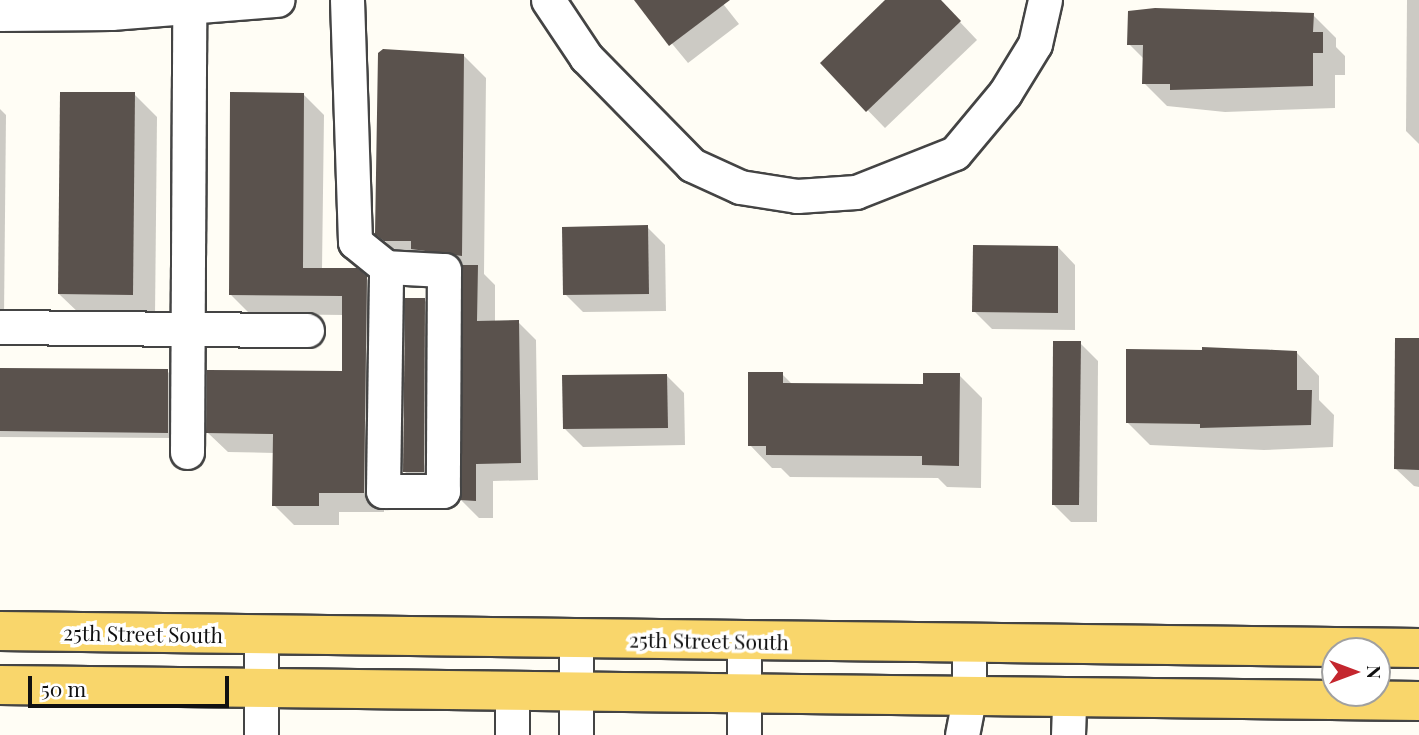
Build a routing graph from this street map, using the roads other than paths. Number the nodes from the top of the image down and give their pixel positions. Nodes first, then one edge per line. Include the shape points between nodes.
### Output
1 (277, 0) edge
2 (347, 0) edge
3 (548, 0) edge
4 (1045, 0) edge
5 (189, 8) junction
6 (0, 14) edge
7 (386, 267) junction
8 (0, 327) edge
9 (189, 329) junction
10 (307, 330) dead end
11 (187, 452) dead end
12 (0, 631) edge
13 (261, 635) junction
14 (576, 638) junction
15 (744, 640) junction
16 (969, 644) junction
17 (1419, 648) edge
18 (0, 685) edge
19 (261, 689) junction
20 (512, 692) junction
21 (576, 693) junction
22 (744, 695) junction
23 (969, 698) junction
24 (1419, 701) edge
25 (1068, 717) edge
26 (261, 735) edge
27 (512, 735) edge
28 (576, 735) edge
29 (744, 735) edge
30 (962, 735) edge

1 - 5 street
2 - 7 street via 355,242
3 - 4 street via 586,57 692,165 740,187 797,197 856,192 955,153 1005,93 1035,44
5 - 6 street
5 - 9 street
7 - 7 street via 383,491 443,491 444,270
8 - 9 street
9 - 10 street
9 - 11 street
12 - 13 main road, 25th Street South
13 - 14 main road, 25th Street South
13 - 19 street
14 - 15 main road, 25th Street South
14 - 21 street
15 - 16 main road, 25th Street South
15 - 22 street
16 - 17 main road, 25th Street South
16 - 23 street
18 - 19 main road
19 - 20 main road
19 - 26 street
20 - 21 main road
20 - 27 street
21 - 22 main road
21 - 28 street
22 - 23 main road
22 - 29 street
23 - 25 main road
23 - 30 street
24 - 25 main road

